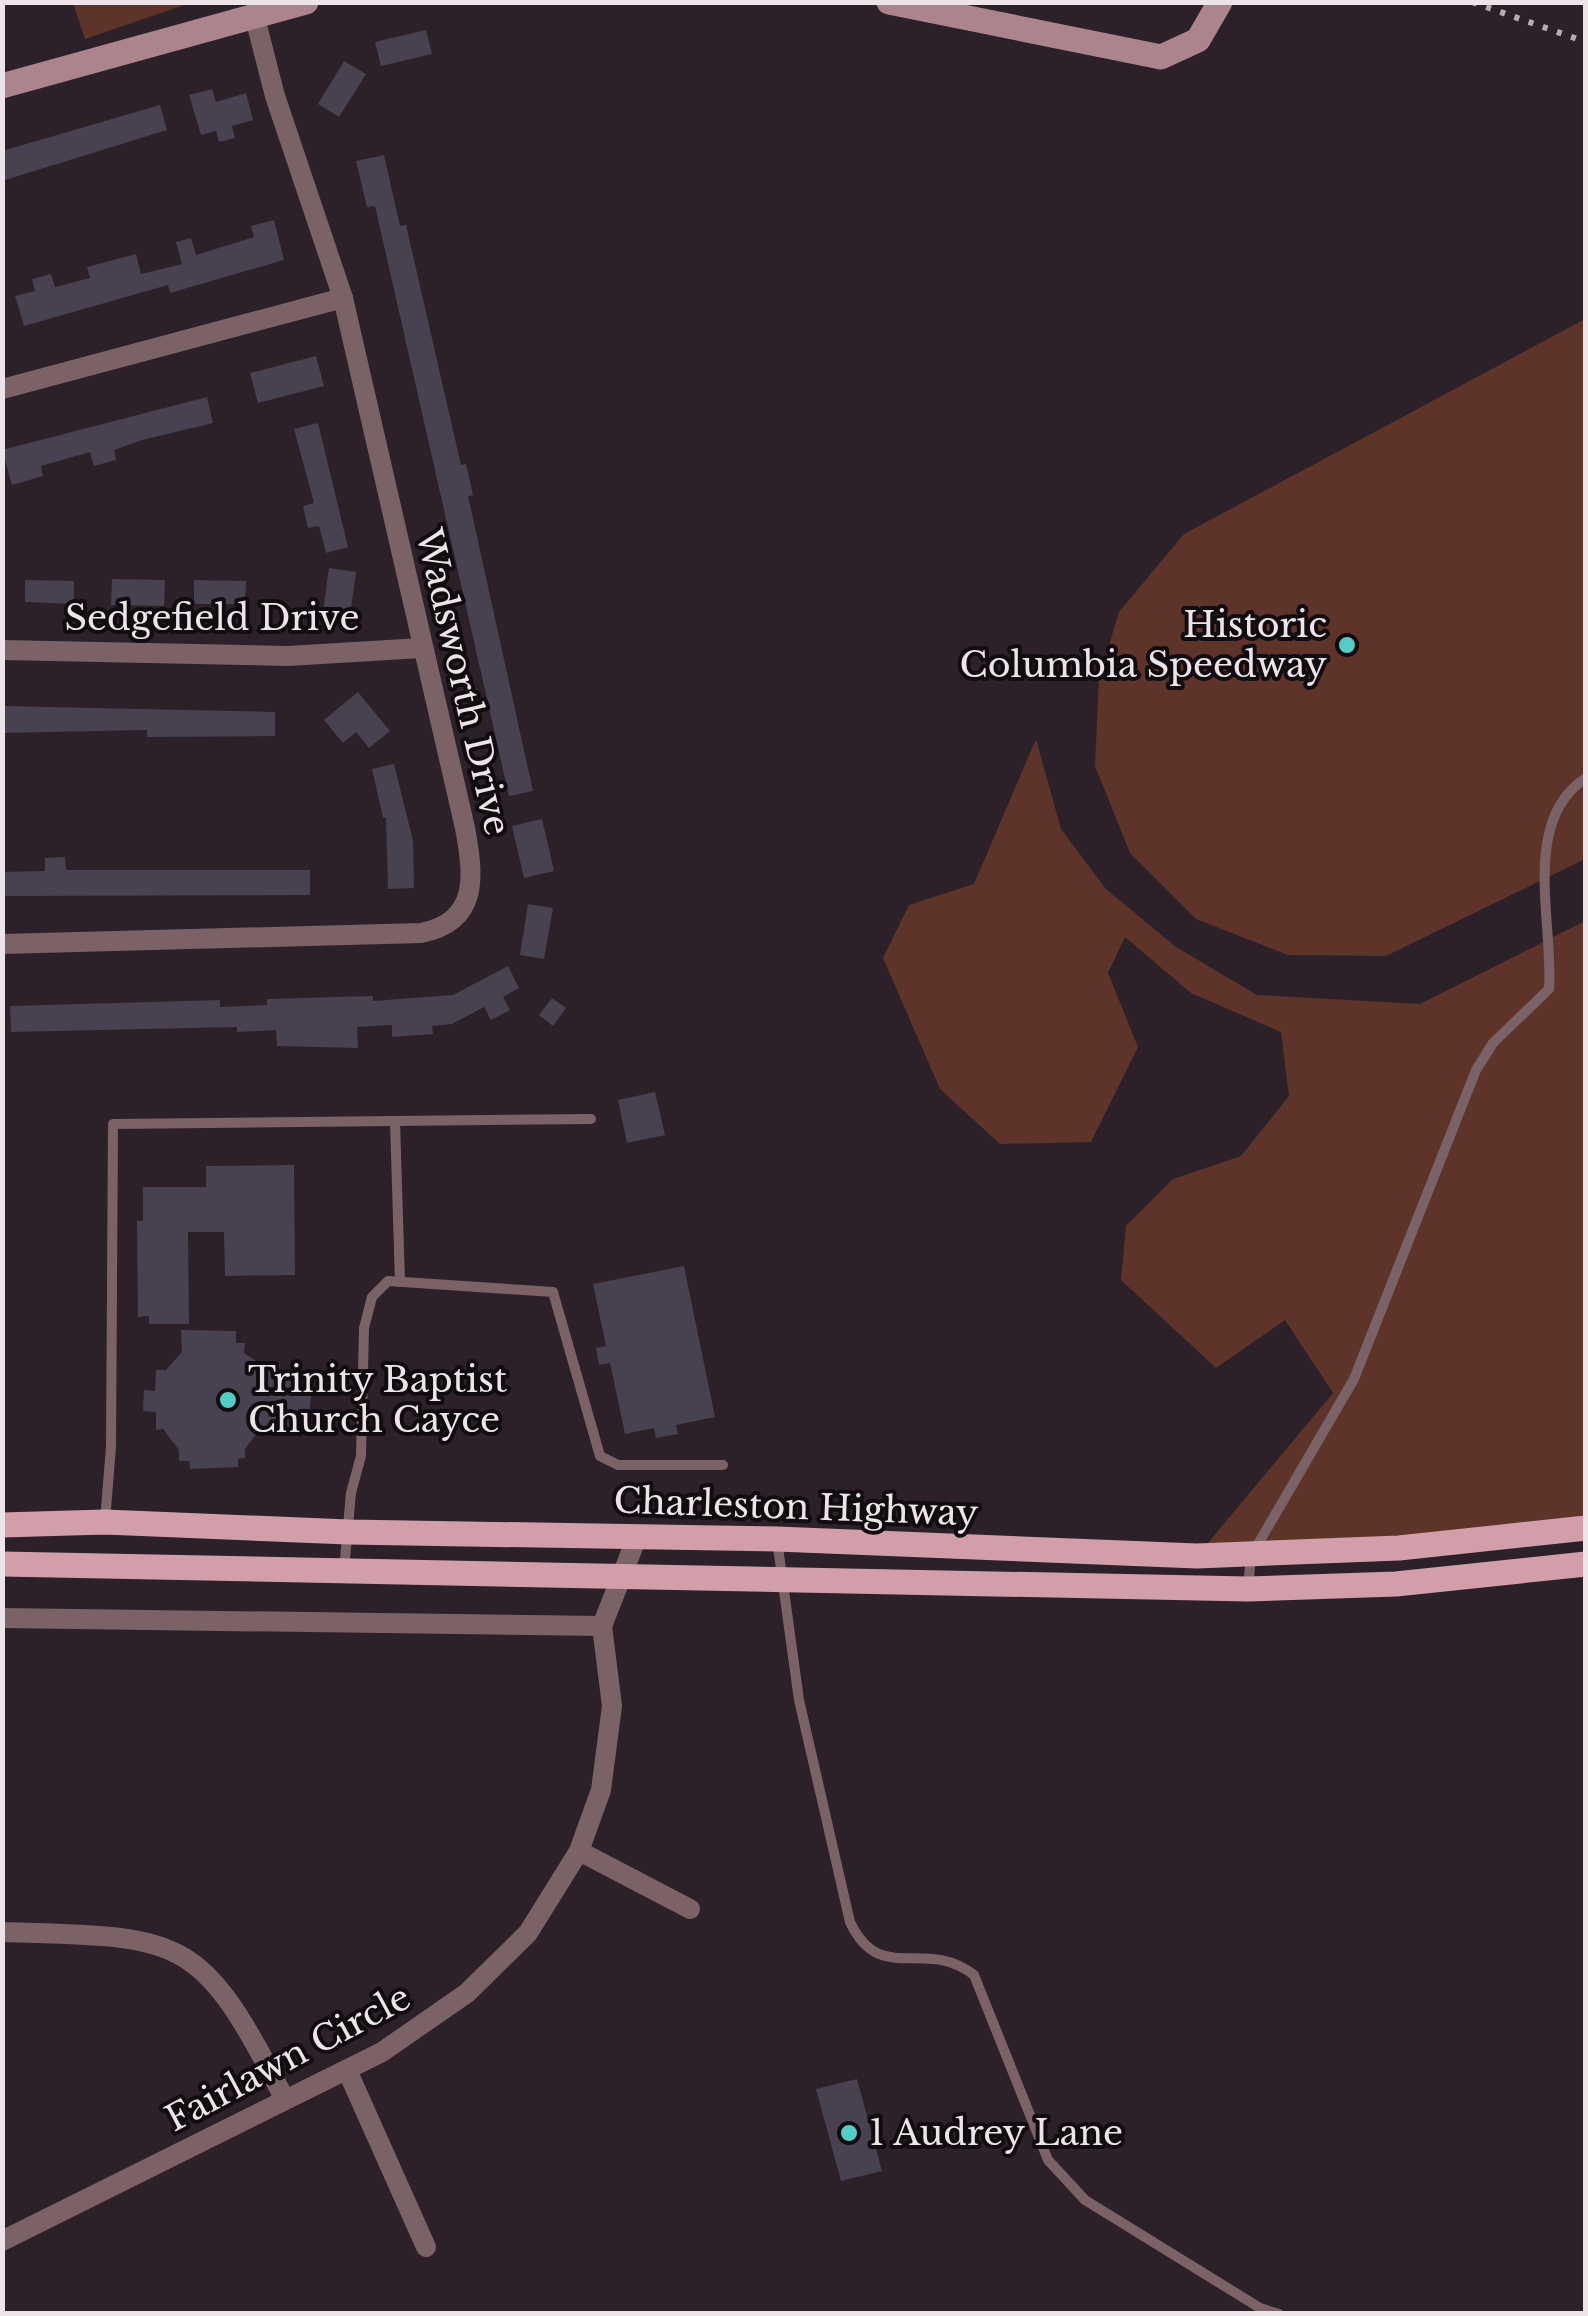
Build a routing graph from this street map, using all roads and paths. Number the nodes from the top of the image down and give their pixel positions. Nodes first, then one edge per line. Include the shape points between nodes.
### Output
1 (306, 2) edge
2 (889, 2) edge
3 (1220, 2) edge
4 (255, 18) junction
5 (2, 86) edge
6 (343, 298) junction
7 (2, 389) edge
8 (421, 648) junction
9 (2, 650) edge
10 (1586, 778) edge
11 (2, 944) edge
12 (592, 1119) dead end
13 (395, 1121) junction
14 (400, 1282) junction
15 (723, 1466) dead end
16 (105, 1522) junction
17 (2, 1525) edge
18 (1586, 1528) edge
19 (348, 1532) junction
20 (637, 1537) junction
21 (777, 1538) junction
22 (1251, 1556) junction
23 (2, 1564) edge
24 (1586, 1564) edge
25 (344, 1572) junction
26 (782, 1578) junction
27 (620, 1579) junction
28 (1248, 1589) junction
29 (2, 1618) edge
30 (602, 1626) junction
31 (579, 1851) junction
32 (690, 1909) dead end
33 (2, 1932) edge
34 (346, 2070) junction
35 (284, 2098) junction
36 (2, 2241) edge
37 (426, 2248) dead end
38 (1280, 2314) edge

1 - 4 street
2 - 3 street via 1161,57 1198,40
4 - 5 street
4 - 6 street, Wadsworth Drive
6 - 7 street
6 - 8 street, Wadsworth Drive
8 - 9 street, Sedgefield Drive via 288,656
8 - 11 street, Wadsworth Drive via 469,849 470,892 458,917 443,929
10 - 22 lane via 1556,808 1545,864 1549,989 1493,1043 1476,1070 1354,1379
12 - 13 lane
13 - 14 lane
13 - 16 lane via 113,1124
14 - 15 lane via 553,1292 600,1456 618,1465
14 - 19 lane via 388,1282 372,1298 364,1328 361,1456
16 - 17 main road, Charleston Highway
16 - 19 main road, Charleston Highway
18 - 22 main road, Charleston Highway
19 - 20 main road, Charleston Highway
19 - 25 lane
20 - 21 main road, Charleston Highway
20 - 27 street, Fairlawn Circle
21 - 22 main road, Charleston Highway
21 - 26 lane
22 - 28 lane
23 - 25 main road, Charleston Highway
24 - 28 main road, Charleston Highway via 1396,1584
25 - 27 main road, Charleston Highway
26 - 27 main road, Charleston Highway
26 - 28 main road, Charleston Highway
26 - 38 lane via 800,1700 850,1922 861,1945 878,1955 938,1956 974,1975 1048,2160 1085,2200
27 - 30 street, Fairlawn Circle
29 - 30 street
30 - 31 street, Fairlawn Circle via 611,1728 601,1790
31 - 32 street
31 - 34 street, Fairlawn Circle via 543,1914 499,1964 415,2031
33 - 35 street via 142,1940 183,1954 229,1998
34 - 35 street, Fairlawn Circle
34 - 37 street
35 - 36 street, Fairlawn Circle

